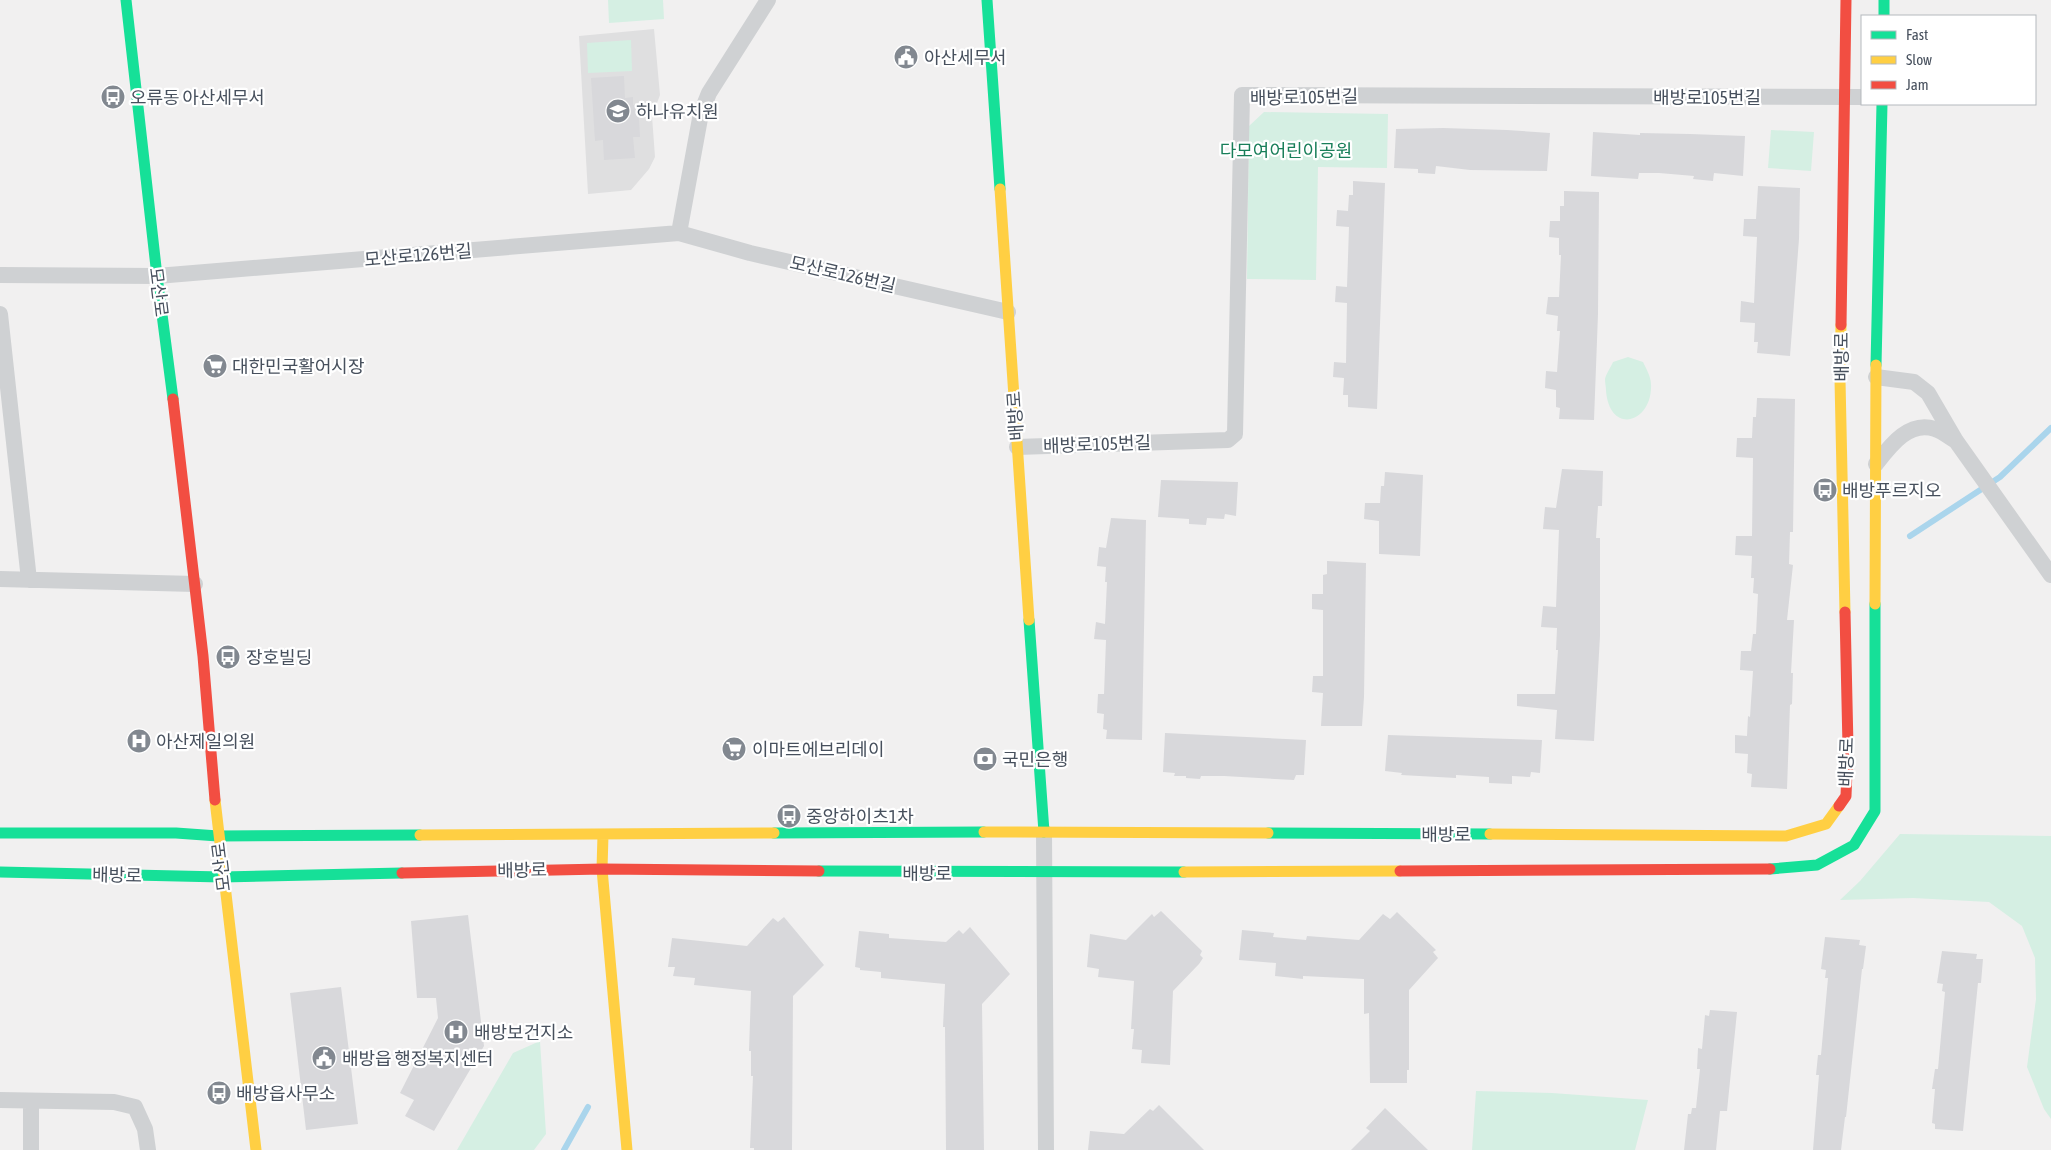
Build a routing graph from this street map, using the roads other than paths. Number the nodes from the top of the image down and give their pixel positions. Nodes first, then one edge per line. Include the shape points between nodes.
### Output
1 (126, 0) edge
2 (768, 0) edge
3 (987, 0) edge
4 (1846, 0) edge
5 (1884, 0) edge
6 (1884, 15) edge
7 (1844, 98) junction
8 (1861, 98) edge
9 (1882, 105) edge
10 (679, 234) junction
11 (0, 275) edge
12 (157, 276) junction
13 (1008, 312) junction
14 (0, 314) edge
15 (1876, 377) junction
16 (1956, 441) junction
17 (1017, 447) junction
18 (1876, 464) junction
19 (2051, 575) edge
20 (0, 579) edge
21 (29, 580) junction
22 (195, 584) junction
23 (1044, 832) junction
24 (0, 833) edge
25 (603, 835) junction
26 (218, 836) junction
27 (602, 869) junction
28 (0, 872) edge
29 (1044, 873) junction
30 (222, 877) junction
31 (0, 1100) edge
32 (31, 1101) junction
33 (31, 1150) edge
34 (148, 1150) edge
35 (256, 1150) edge
36 (627, 1150) edge
37 (1046, 1150) edge

1 - 12 street, 모산로
2 - 10 street via 704,104
3 - 13 street, 배방로
4 - 7 street, 배방로
5 - 6 street
7 - 8 street, 배방로105번길
7 - 17 street, 배방로105번길 via 1242,95 1236,434 1228,440
7 - 23 street, 배방로 via 1840,380 1848,746 1846,796 1826,824 1786,836
9 - 15 street, 배방로
10 - 12 street, 모산로126번길
10 - 13 street, 모산로126번길
11 - 12 street, 모산로126번길
12 - 22 street, 모산로
13 - 17 street, 배방로
14 - 21 street
15 - 16 street via 1914,382 1928,393
15 - 18 street, 배방로
16 - 18 street via 1935,429 1917,428 1895,440
16 - 19 street
17 - 23 street, 배방로
18 - 29 street, 배방로 via 1875,811 1854,845 1817,865 1768,869
20 - 21 street
21 - 22 street
22 - 26 street, 모산로
23 - 25 street, 배방로
23 - 29 street, 배방로
24 - 26 street, 배방로
25 - 26 street, 배방로
25 - 27 street
26 - 30 street, 모산로
27 - 29 street, 배방로
27 - 30 street, 배방로
27 - 36 street
28 - 30 street, 배방로
29 - 37 street, 배방로
30 - 35 street, 모산로
31 - 32 street
32 - 33 street
32 - 34 street via 114,1102 135,1107 145,1129

